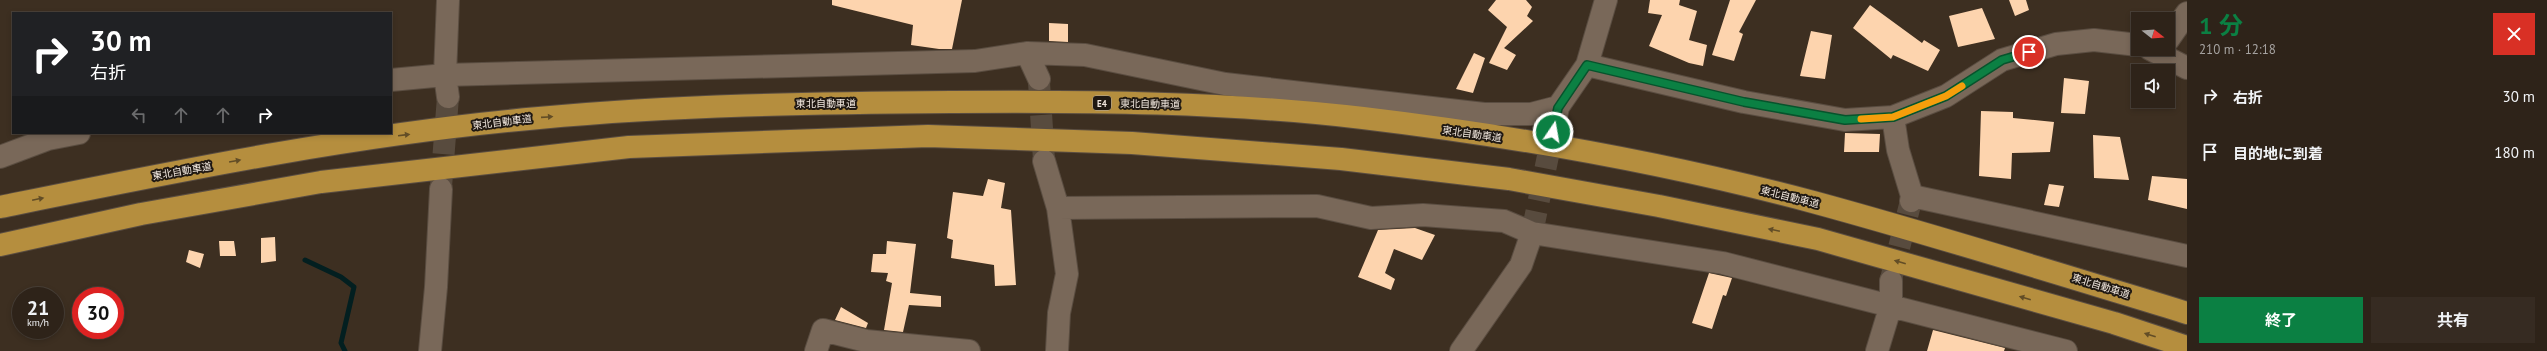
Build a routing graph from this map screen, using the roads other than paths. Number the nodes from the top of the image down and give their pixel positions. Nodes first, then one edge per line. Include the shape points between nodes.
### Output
1 (448, 0) edge
2 (1606, 0) edge
3 (2187, 13) edge
4 (2175, 29) edge
5 (2131, 44) edge
6 (1027, 53) junction
7 (2171, 56) edge
8 (1587, 65) junction
9 (2187, 68) edge
10 (445, 75) junction
11 (1039, 79) tunnel mouth
12 (392, 80) edge
13 (448, 97) tunnel mouth
14 (1558, 108) junction
15 (1893, 117) junction
16 (1553, 132) tunnel mouth
17 (74, 134) edge
18 (0, 157) edge
19 (1044, 161) tunnel mouth
20 (441, 189) tunnel mouth
21 (0, 207) edge
22 (1058, 208) junction
23 (1532, 233) junction
24 (0, 245) edge
25 (2187, 256) edge
26 (1891, 281) tunnel mouth
27 (1891, 305) junction
28 (2187, 312) edge
29 (2187, 347) edge
30 (430, 351) edge
31 (816, 351) edge
32 (969, 351) edge
33 (1057, 351) edge
34 (1461, 351) edge
35 (1877, 351) edge
36 (2066, 351) edge

1 - 10 street
2 - 8 street
3 - 4 street
5 - 15 street via 2094,40 2056,44 2002,60 1946,96
6 - 10 street via 975,61
6 - 11 street
6 - 14 street via 1085,55 1225,84 1484,114 1531,114
7 - 9 street
8 - 14 street
8 - 15 street via 1810,115 1845,120
10 - 12 street
10 - 13 street
14 - 16 street
15 - 25 street via 1898,150 1911,198
17 - 18 street via 48,139
19 - 22 street
20 - 30 street
21 -> 28 highway, 東北自動車道 / E4 via 168,173 342,142 536,118 790,103 1008,101 1171,104 1361,118 1516,140 1668,168 1808,201
22 - 23 street via 1317,206 1371,218 1423,215 1504,221
22 - 33 street via 1067,274 1059,313
23 - 27 street via 1723,263
23 - 34 street via 1522,265
29 -> 24 highway via 2114,323 1818,239 1659,206 1509,179 1348,160 1132,143 928,136 629,147 321,182 141,214
26 - 27 street
27 - 35 street
27 - 36 street
31 - 32 street via 823,330 866,341

